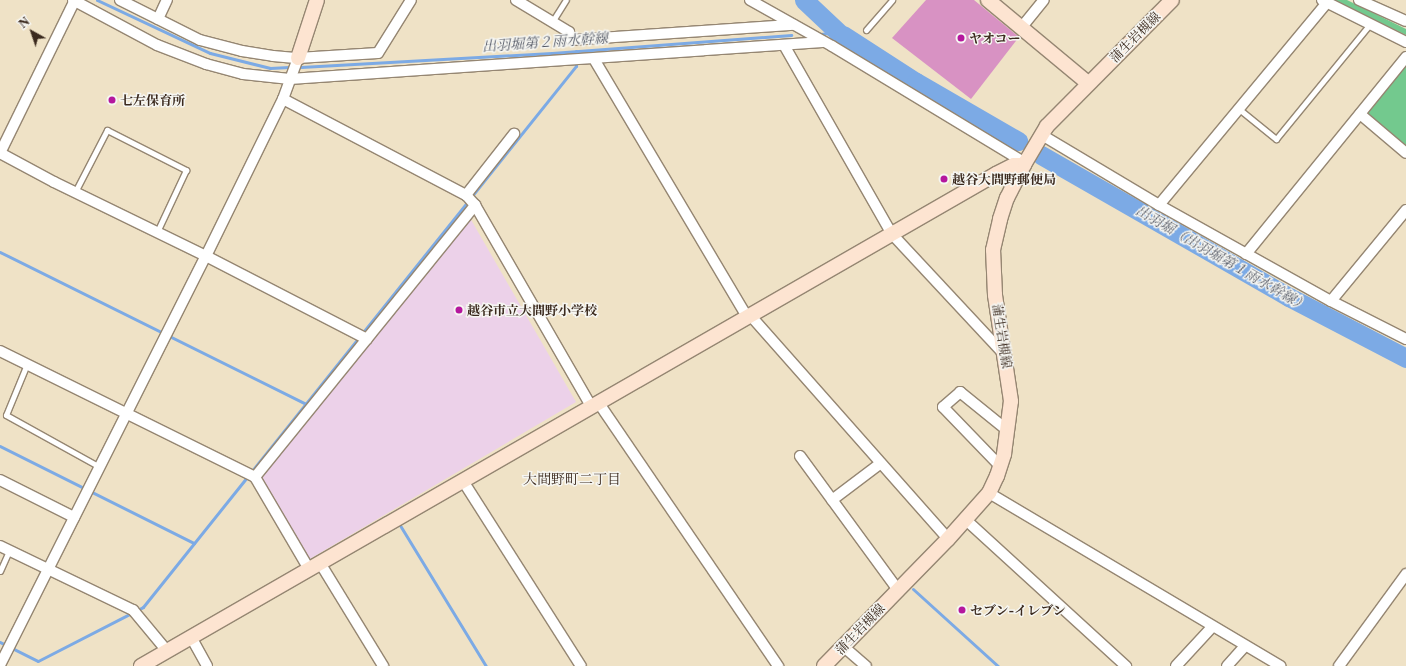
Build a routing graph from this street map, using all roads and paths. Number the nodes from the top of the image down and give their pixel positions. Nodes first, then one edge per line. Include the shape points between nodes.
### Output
1 (74, 0) edge
2 (120, 0) edge
3 (167, 0) edge
4 (317, 0) edge
5 (411, 0) edge
6 (517, 0) edge
7 (566, 0) edge
8 (750, 0) edge
9 (892, 0) edge
10 (988, 0) edge
11 (1044, 0) edge
12 (1172, 0) edge
13 (1359, 0) edge
14 (1324, 1) edge
15 (158, 19) junction
16 (1406, 21) edge
17 (552, 22) junction
18 (1370, 24) junction
19 (793, 25) junction
20 (1021, 28) junction
21 (866, 30) dead end
22 (823, 42) junction
23 (1406, 42) edge
24 (784, 45) junction
25 (1406, 57) edge
26 (298, 58) junction
27 (594, 59) junction
28 (290, 79) junction
29 (1088, 83) junction
30 (283, 99) junction
31 (1239, 109) junction
32 (1360, 114) junction
33 (514, 134) dead end
34 (1042, 135) junction
35 (0, 153) edge
36 (1406, 153) edge
37 (1024, 164) junction
38 (75, 192) junction
39 (466, 195) junction
40 (474, 205) junction
41 (1159, 205) junction
42 (1406, 210) edge
43 (157, 232) junction
44 (892, 234) junction
45 (1246, 254) junction
46 (206, 256) junction
47 (1331, 301) junction
48 (748, 316) junction
49 (368, 339) junction
50 (1406, 339) edge
51 (0, 351) edge
52 (1004, 354) junction
53 (27, 364) junction
54 (594, 404) junction
55 (126, 414) junction
56 (1007, 430) junction
57 (800, 456) dead end
58 (882, 464) junction
59 (1000, 466) junction
60 (100, 467) junction
61 (255, 477) junction
62 (0, 480) edge
63 (463, 481) junction
64 (989, 493) junction
65 (832, 500) junction
66 (74, 517) junction
67 (966, 520) junction
68 (948, 539) junction
69 (0, 546) edge
70 (9, 551) junction
71 (314, 566) junction
72 (48, 568) junction
73 (0, 571) edge
74 (1406, 574) edge
75 (898, 590) junction
76 (1212, 627) junction
77 (191, 637) junction
78 (1245, 646) junction
79 (844, 647) junction
80 (167, 651) junction
81 (0, 665) edge
82 (141, 666) edge
83 (207, 666) edge
84 (383, 666) edge
85 (580, 666) edge
86 (778, 666) edge
87 (824, 666) edge
88 (866, 666) edge
89 (1126, 666) edge
90 (1176, 666) edge
91 (1227, 666) edge
92 (1280, 666) edge
93 (1339, 666) edge

1 - 28 street via 157,45 206,64 243,74
1 - 35 street
2 - 15 street
3 - 15 street
4 - 26 street
5 - 26 street via 378,53
6 - 17 street
7 - 17 lane
8 - 19 street
9 - 21 lane
10 - 20 street
11 - 20 street
12 - 29 street, 蒲生岩槻線
13 - 16 street
14 - 18 street
14 - 31 street
15 - 26 street via 200,40 223,47
17 - 19 street via 569,32 571,40
18 - 23 street
18 - 31 lane via 1276,139
19 - 22 street
20 - 29 street
22 - 24 street
22 - 37 street
24 - 27 street
24 - 44 street
25 - 32 street
26 - 28 street
27 - 28 street
27 - 48 street
28 - 30 street
29 - 34 street, 蒲生岩槻線 via 1047,126
30 - 39 street
30 - 46 street
31 - 41 street
32 - 36 street
32 - 45 street
33 - 39 street
34 - 37 street, 蒲生岩槻線
34 - 41 street
35 - 38 street
37 - 44 street via 1014,165
37 - 52 street, 蒲生岩槻線 via 1007,198 994,250 995,295
38 - 43 street
38 - 43 lane via 107,130 186,170
39 - 40 street
40 - 49 street
40 - 54 street
41 - 45 street
42 - 47 street
43 - 46 street
44 - 48 street
44 - 52 street
45 - 47 street
46 - 49 street
46 - 55 street
47 - 50 street
48 - 54 street
48 - 58 street
49 - 61 street
51 - 53 street
52 - 56 street, 蒲生岩槻線 via 1011,401
53 - 55 street
53 - 60 lane via 6,415
54 - 63 street
54 - 86 street
55 - 60 street
55 - 61 street
56 - 59 street, 蒲生岩槻線
56 - 59 street via 960,392 944,407
57 - 65 street
58 - 65 street
58 - 68 street
59 - 64 street, 蒲生岩槻線
60 - 66 street
61 - 71 street
62 - 66 street
63 - 71 street
63 - 85 street
64 - 67 street, 蒲生岩槻線
64 - 76 street
65 - 75 street
66 - 72 street
67 - 68 street, 蒲生岩槻線
67 - 89 street
68 - 75 street, 蒲生岩槻線
69 - 70 street
70 - 72 street
70 - 73 lane
71 - 77 street
71 - 84 street
72 - 80 street via 133,610
72 - 81 street
74 - 93 street
75 - 79 street, 蒲生岩槻線
76 - 78 street
76 - 90 street
77 - 80 street
77 - 83 street
78 - 91 street
78 - 92 street
79 - 87 street, 蒲生岩槻線
79 - 88 street
80 - 82 street

